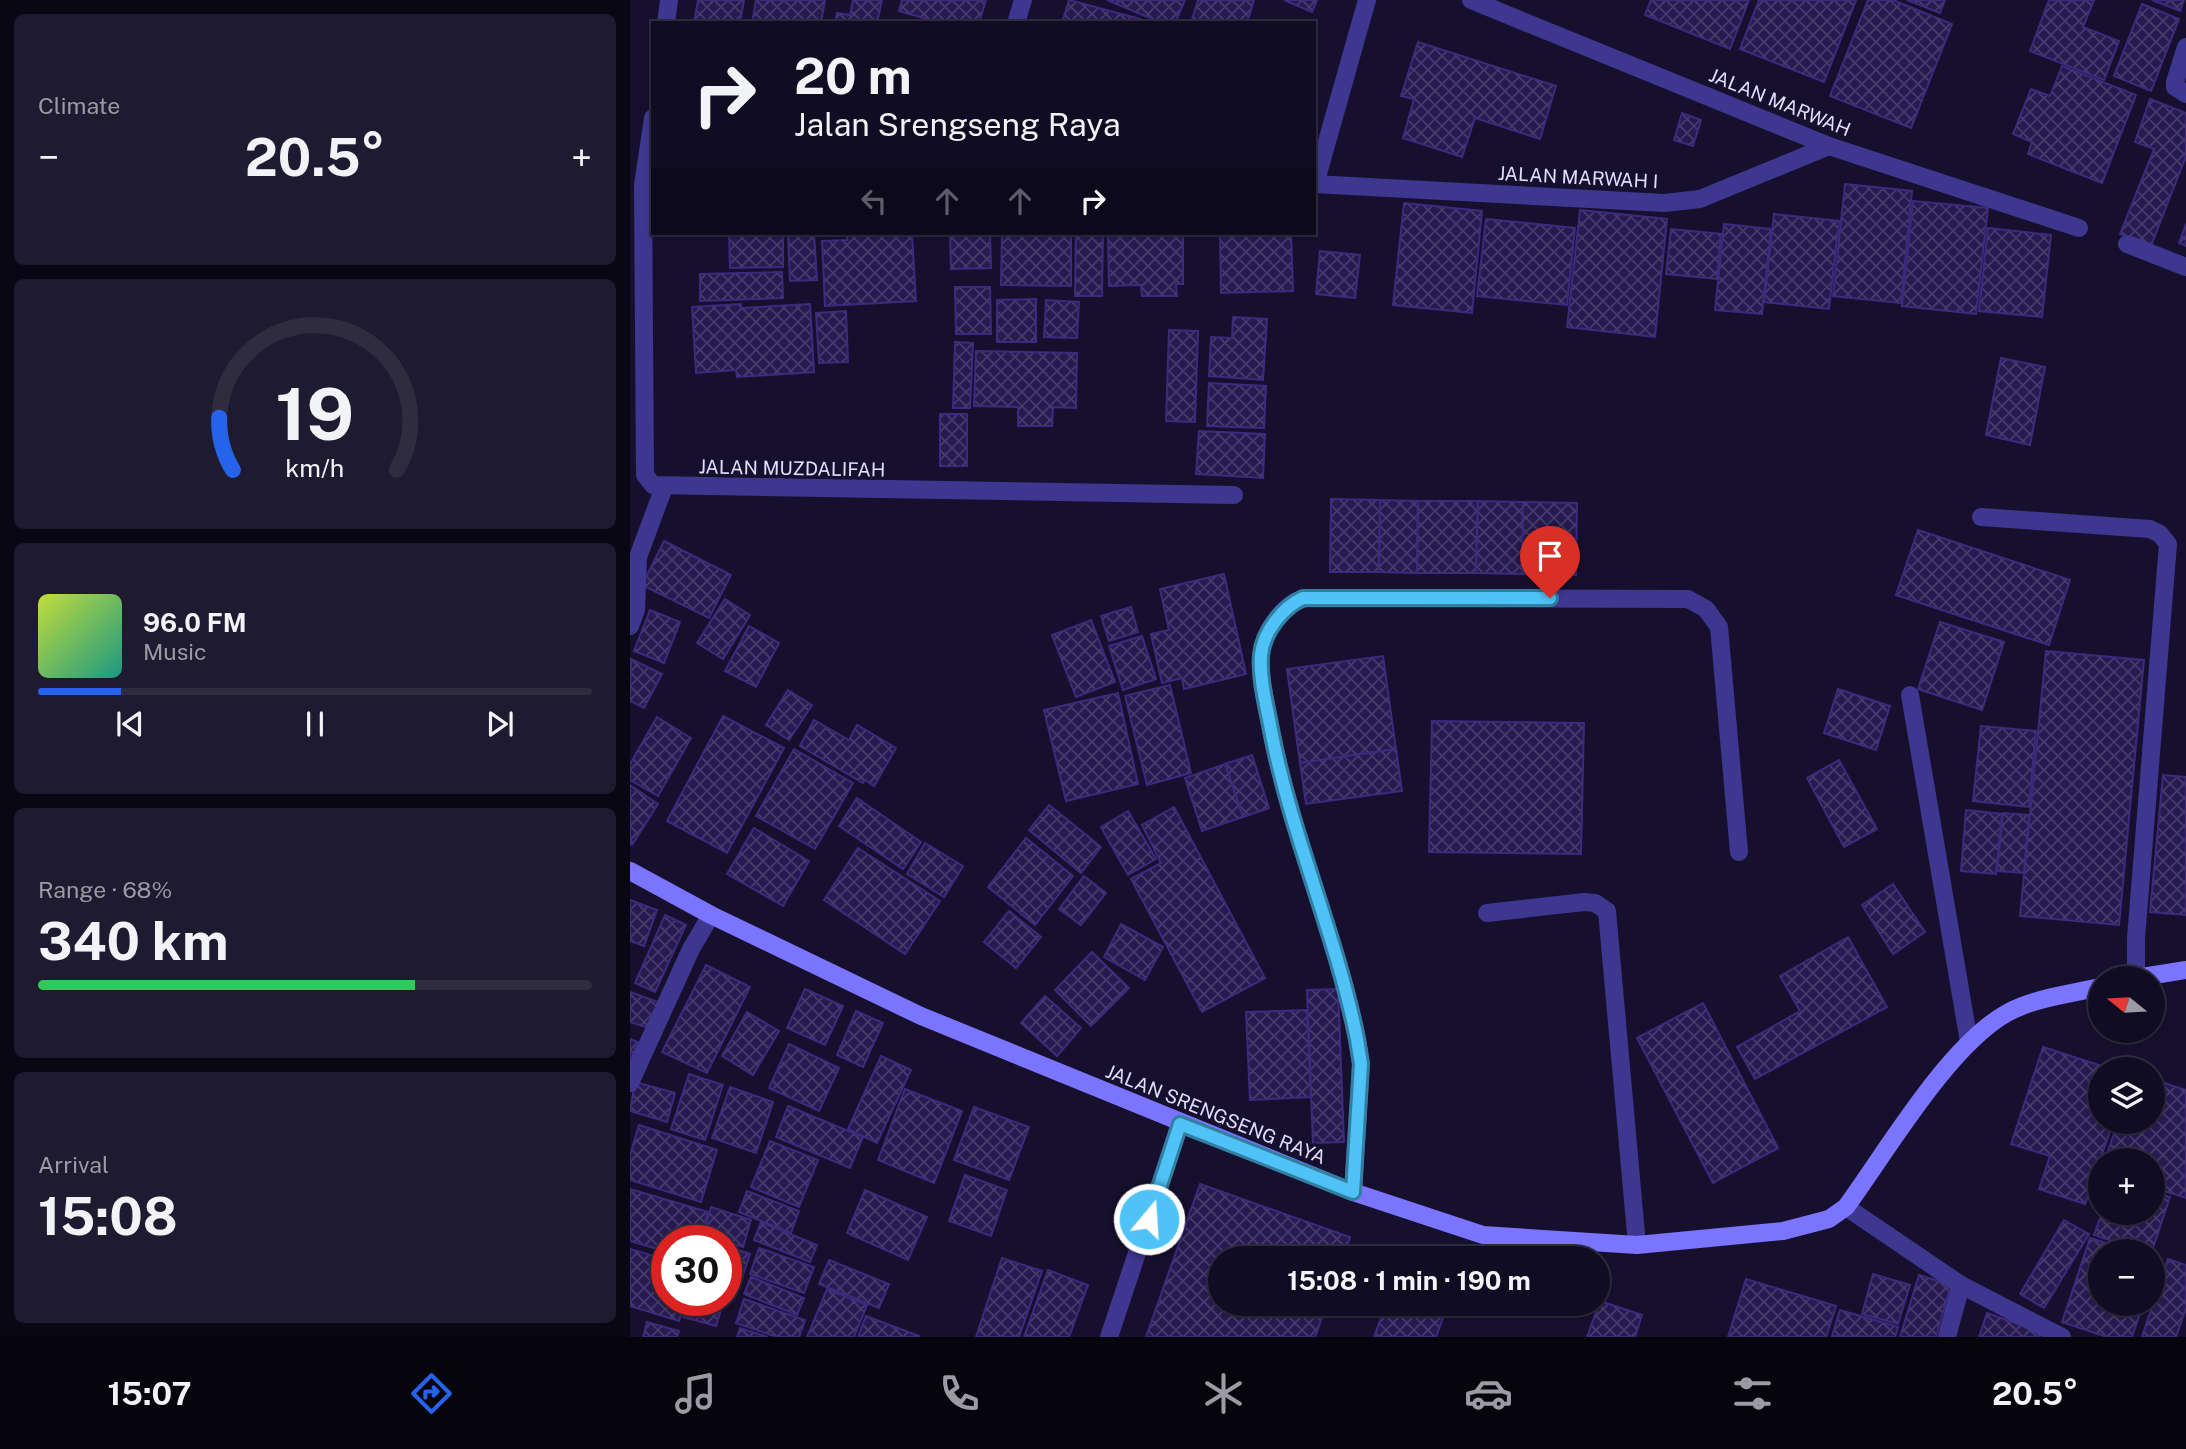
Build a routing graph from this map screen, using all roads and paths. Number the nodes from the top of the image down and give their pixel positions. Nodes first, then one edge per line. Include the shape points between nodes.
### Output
1 (669, 0) edge
2 (1023, 0) edge
3 (1367, 0) edge
4 (1471, 0) edge
5 (666, 21) edge
6 (1017, 21) edge
7 (2186, 47) edge
8 (2186, 94) edge
9 (651, 130) edge
10 (1829, 146) junction
11 (1316, 180) edge
12 (1316, 184) edge
13 (642, 185) edge
14 (2079, 228) dead end
15 (2127, 244) dead end
16 (2186, 267) edge
17 (664, 487) junction
18 (1234, 495) dead end
19 (1980, 517) dead end
20 (630, 626) edge
21 (1910, 695) dead end
22 (1739, 852) dead end
23 (630, 871) edge
24 (1487, 913) dead end
25 (711, 915) junction
26 (2136, 966) edge
27 (2186, 970) edge
28 (2165, 973) edge
29 (2088, 990) edge
30 (1969, 1042) junction
31 (630, 1083) edge
32 (1180, 1124) junction
33 (1353, 1192) junction
34 (1846, 1207) junction
35 (1637, 1245) junction
36 (1961, 1285) junction
37 (1109, 1337) edge
38 (1947, 1337) edge
39 (2062, 1337) edge

1 - 5 street
2 - 6 street
3 - 11 street
4 - 10 street, JALAN MARWAH
7 - 8 street via 2175,87
9 - 13 street
10 - 12 street, JALAN MARWAH I via 1700,199 1664,203
10 - 14 street, JALAN MARWAH
13 - 17 street via 645,475 653,485
15 - 16 street
17 - 18 street, JALAN MUZDALIFAH
17 - 20 street via 638,557 636,610
19 - 26 street via 2150,529 2168,544
21 - 30 street
22 - 33 street via 1719,627 1706,609 1688,599 1308,598 1287,606 1261,654 1265,699 1280,779 1357,1039 1361,1064
23 - 25 main road, JALAN SRENGSENG RAYA
24 - 35 street via 1584,902 1606,911
25 - 31 street
25 - 32 main road, JALAN SRENGSENG RAYA via 921,1016
27 - 28 main road
29 - 30 main road, JALAN SRENGSENG RAYA via 2026,1005
30 - 34 main road, JALAN SRENGSENG RAYA
32 - 33 main road, JALAN SRENGSENG RAYA
32 - 37 street
33 - 35 main road, JALAN SRENGSENG RAYA via 1483,1235
34 - 35 main road, JALAN SRENGSENG RAYA via 1829,1219 1783,1231
34 - 36 street
36 - 38 street
36 - 39 street

